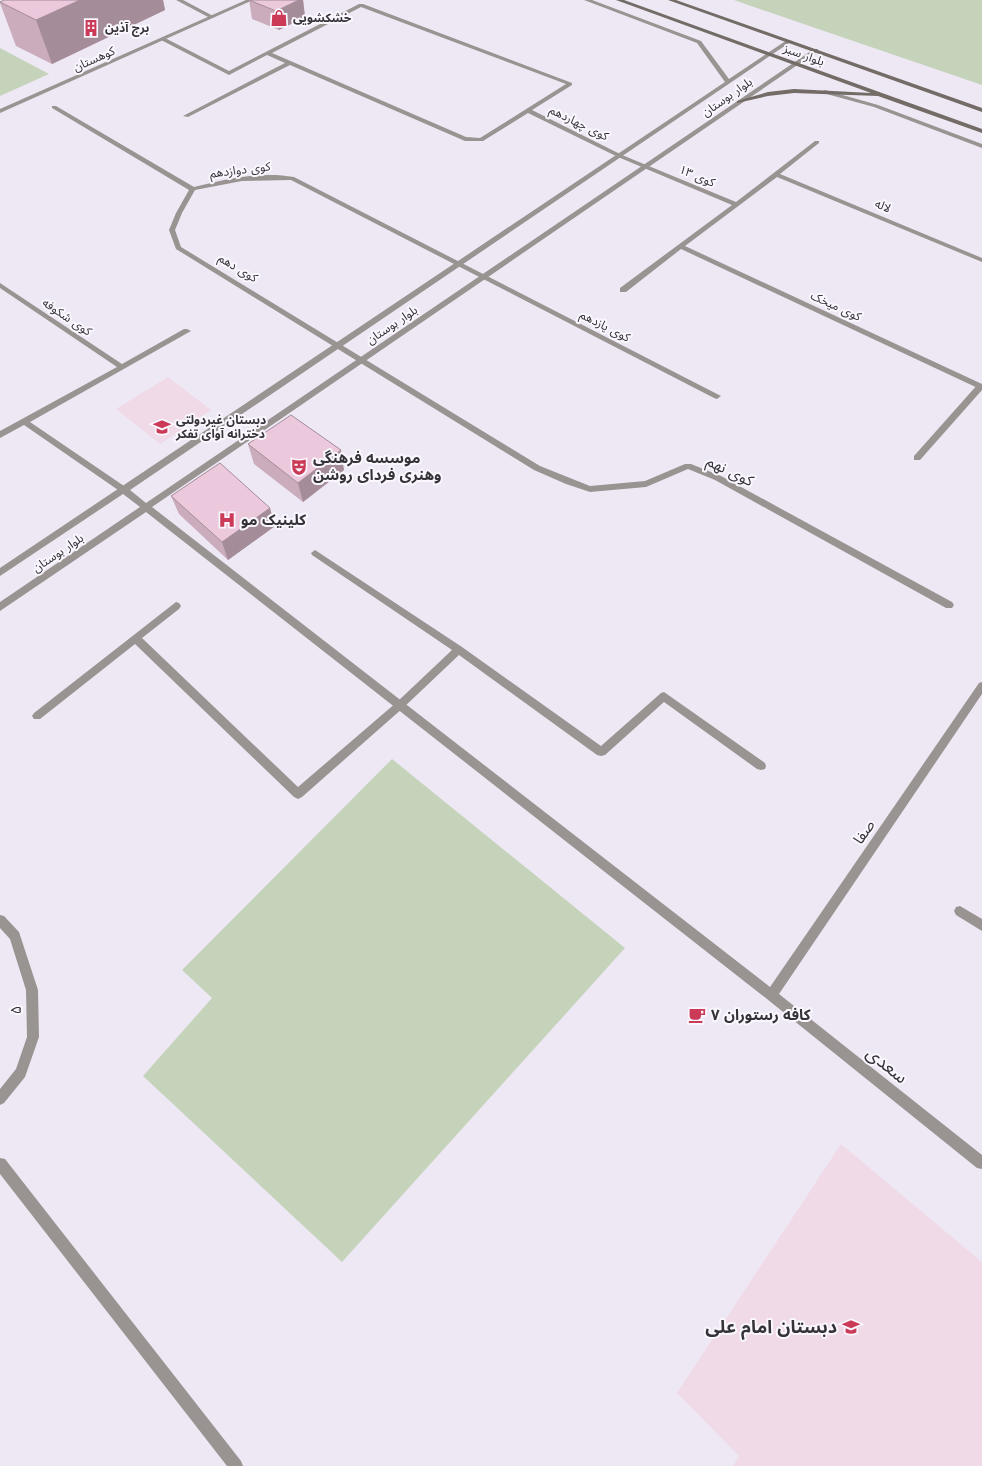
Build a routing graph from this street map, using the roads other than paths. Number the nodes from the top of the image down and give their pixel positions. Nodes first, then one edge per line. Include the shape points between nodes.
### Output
1 (179, 0) edge
2 (250, 0) edge
3 (587, 0) edge
4 (619, 0) edge
5 (671, 0) edge
6 (212, 17) junction
7 (163, 39) junction
8 (788, 41) junction
9 (816, 50) junction
10 (770, 53) junction
11 (268, 54) junction
12 (290, 63) junction
13 (798, 63) junction
14 (728, 82) junction
15 (825, 92) junction
16 (886, 96) junction
17 (739, 102) junction
18 (54, 107) dead end
19 (527, 110) junction
20 (982, 110) edge
21 (0, 111) edge
22 (186, 116) dead end
23 (982, 131) edge
24 (817, 142) dead end
25 (982, 146) edge
26 (620, 156) junction
27 (647, 167) junction
28 (775, 174) junction
29 (193, 188) junction
30 (737, 205) junction
31 (680, 246) junction
32 (982, 260) edge
33 (460, 264) junction
34 (484, 276) junction
35 (0, 285) edge
36 (623, 290) dead end
37 (187, 331) dead end
38 (339, 346) junction
39 (362, 359) junction
40 (122, 367) junction
41 (982, 387) edge
42 (717, 396) dead end
43 (24, 421) junction
44 (0, 435) edge
45 (917, 458) dead end
46 (124, 490) junction
47 (146, 507) junction
48 (314, 553) dead end
49 (0, 573) edge
50 (949, 604) dead end
51 (176, 606) dead end
52 (0, 607) edge
53 (135, 638) junction
54 (459, 650) junction
55 (982, 686) edge
56 (400, 705) junction
57 (37, 716) dead end
58 (762, 766) dead end
59 (960, 911) dead end
60 (0, 920) edge
61 (982, 926) edge
62 (771, 995) junction
63 (0, 1099) edge
64 (982, 1163) edge
65 (0, 1164) edge
66 (236, 1466) edge

1 - 6 street
2 - 6 street, کوهستان
3 - 14 street via 699,42
4 - 10 main road, بلوار سبز
5 - 8 main road, بلوار سبز
6 - 7 street, کوهستان
7 - 11 street via 229,73
7 - 21 street, کوهستان
8 - 9 main road, بلوار سبز
8 - 10 street, بلوار بوستان
9 - 13 street, بلوار بوستان
9 - 20 main road, بلوار سبز
10 - 13 main road, بلوار سبز
10 - 14 street, بلوار بوستان
11 - 12 street
11 - 19 street via 361,5 570,84
12 - 19 street via 465,139 481,140
12 - 22 street
13 - 16 main road, بلوار سبز
13 - 17 street, بلوار بوستان
14 - 26 street, بلوار بوستان
15 - 16 main road
15 - 17 main road via 794,91
15 - 25 street via 876,106
16 - 23 main road, بلوار سبز
17 - 27 street, بلوار بوستان
18 - 29 street, کوی دوازدهم
19 - 26 street, کوی چهاردهم
24 - 28 street
26 - 27 street, کوی چهاردهم
26 - 33 street, بلوار بوستان
27 - 30 street, کوی ۱۳
27 - 34 street, بلوار بوستان
28 - 30 street
28 - 32 street, لاله
29 - 33 street, کوی دوازدهم via 267,176 292,178
29 - 38 street, کوی دهم via 172,230 178,248
30 - 31 street
31 - 36 street
31 - 41 street, کوی میخک
33 - 34 street, کوی دوازدهم
33 - 38 street, بلوار بوستان
34 - 39 street, بلوار بوستان
34 - 42 street, کوی یازدهم
35 - 40 street, کوی شکوفه
37 - 40 street
38 - 39 street, کوی دهم
38 - 46 street, بلوار بوستان
39 - 47 street, بلوار بوستان
39 - 50 street, کوی نهم via 536,468 569,482 590,489 646,484 688,466 718,478
40 - 43 street
41 - 45 street
43 - 44 street
43 - 46 street, سعدی
46 - 47 street, سعدی
46 - 49 street, بلوار بوستان
47 - 52 street, بلوار بوستان
47 - 56 street, سعدی
48 - 54 street
51 - 53 street
53 - 56 street via 298,794
53 - 57 street
54 - 56 street
54 - 58 street via 600,752 664,696
55 - 62 street, صفا
56 - 62 street, سعدی
59 - 61 street
60 - 63 street, ۵ via 15,936 32,990 33,1037 21,1073
62 - 64 street, سعدی
65 - 66 street

